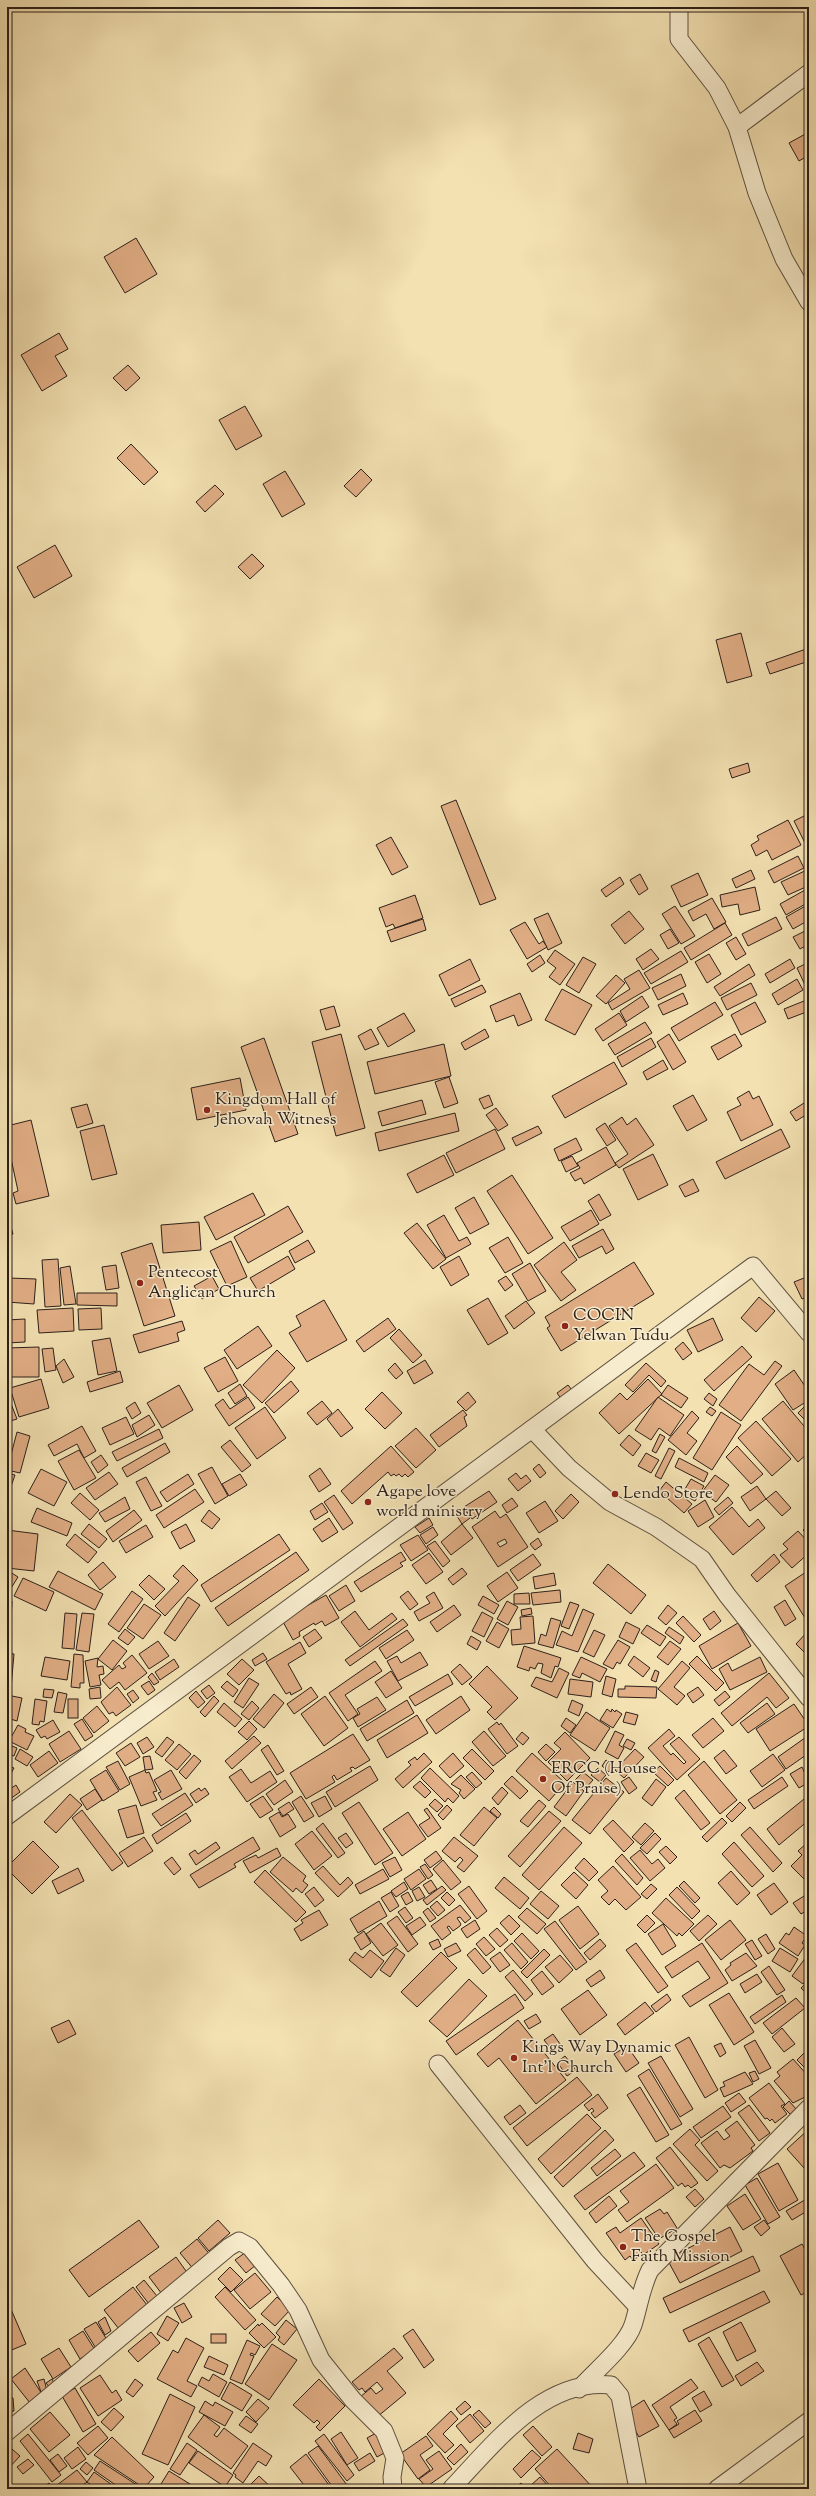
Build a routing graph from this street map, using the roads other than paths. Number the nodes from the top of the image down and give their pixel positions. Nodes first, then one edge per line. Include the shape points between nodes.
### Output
1 (679, 7) edge
2 (809, 73) edge
3 (737, 127) junction
4 (809, 302) edge
5 (809, 1333) edge
6 (532, 1429) junction
7 (809, 1698) edge
8 (7, 1816) edge
9 (438, 2064) dead end
10 (809, 2108) edge
11 (637, 2306) junction
12 (579, 2389) junction
13 (809, 2421) edge
14 (7, 2432) edge
15 (393, 2489) edge
16 (451, 2489) edge
17 (638, 2489) edge
18 (716, 2489) edge

1 - 3 street via 679,39 717,88
2 - 3 street
3 - 4 street via 757,193 784,259
5 - 6 street via 753,1266
6 - 7 street via 569,1468 610,1502 656,1527 702,1559 727,1595
6 - 8 street
9 - 11 street via 595,2261
10 - 11 street via 650,2270 642,2285
11 - 12 street via 633,2327 622,2343
12 - 16 street via 556,2394 531,2410 498,2439
12 - 17 street via 598,2384 611,2385 620,2396
13 - 18 street
14 - 15 street via 239,2241 250,2247 281,2285 298,2310 321,2360 353,2400 384,2432 395,2458

